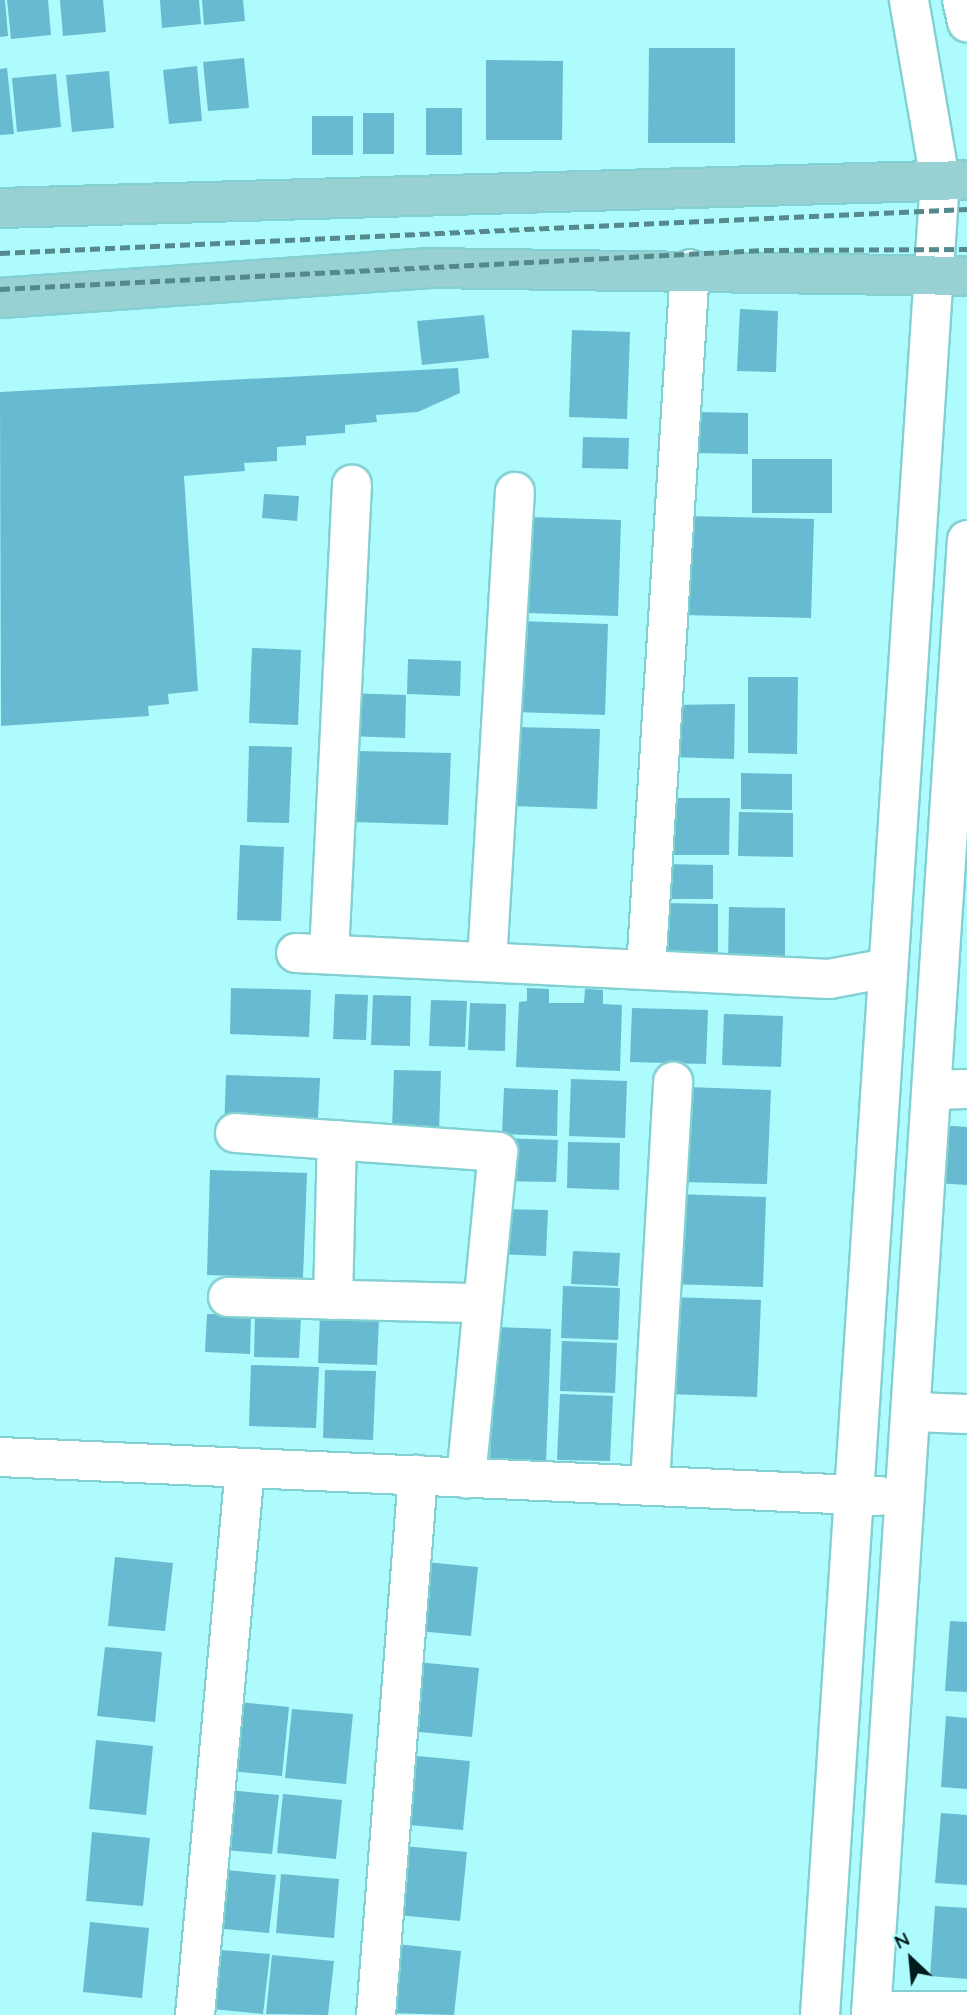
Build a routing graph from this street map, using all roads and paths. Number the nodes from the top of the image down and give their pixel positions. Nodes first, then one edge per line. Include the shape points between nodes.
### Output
1 (909, 0) edge
2 (962, 0) edge
3 (967, 22) edge
4 (953, 180) edge
5 (0, 208) edge
6 (690, 269) junction
7 (949, 276) edge
8 (0, 298) edge
9 (352, 485) dead end
10 (515, 492) dead end
11 (967, 540) edge
12 (487, 962) junction
13 (888, 968) junction
14 (646, 970) junction
15 (673, 1082) dead end
16 (950, 1089) edge
17 (235, 1133) dead end
18 (337, 1140) junction
19 (228, 1297) dead end
20 (333, 1300) junction
21 (481, 1303) junction
22 (913, 1412) junction
23 (967, 1414) edge
24 (0, 1457) edge
25 (245, 1468) junction
26 (418, 1475) junction
27 (466, 1478) junction
28 (650, 1485) junction
29 (854, 1495) junction
30 (907, 1497) junction
31 (967, 2011) edge
32 (871, 2013) edge
33 (195, 2015) edge
34 (376, 2015) edge
35 (820, 2015) edge

1 - 4 street
2 - 3 street
4 - 5 main road
4 - 7 street
6 - 7 main road
6 - 8 main road via 429,268
6 - 14 street
7 - 13 street
9 - 12 street via 313,954
10 - 12 street
11 - 16 street
12 - 14 street
13 - 14 street via 829,979
13 - 29 street
15 - 28 street
16 - 22 street
17 - 18 street
18 - 20 street
18 - 21 street via 498,1152
19 - 20 street
20 - 21 street
21 - 27 street
22 - 23 street
22 - 30 street
24 - 25 street
25 - 26 street
25 - 33 street
26 - 27 street
26 - 34 street
27 - 28 street
28 - 29 street
29 - 30 street
29 - 35 street
30 - 32 street
31 - 32 street

